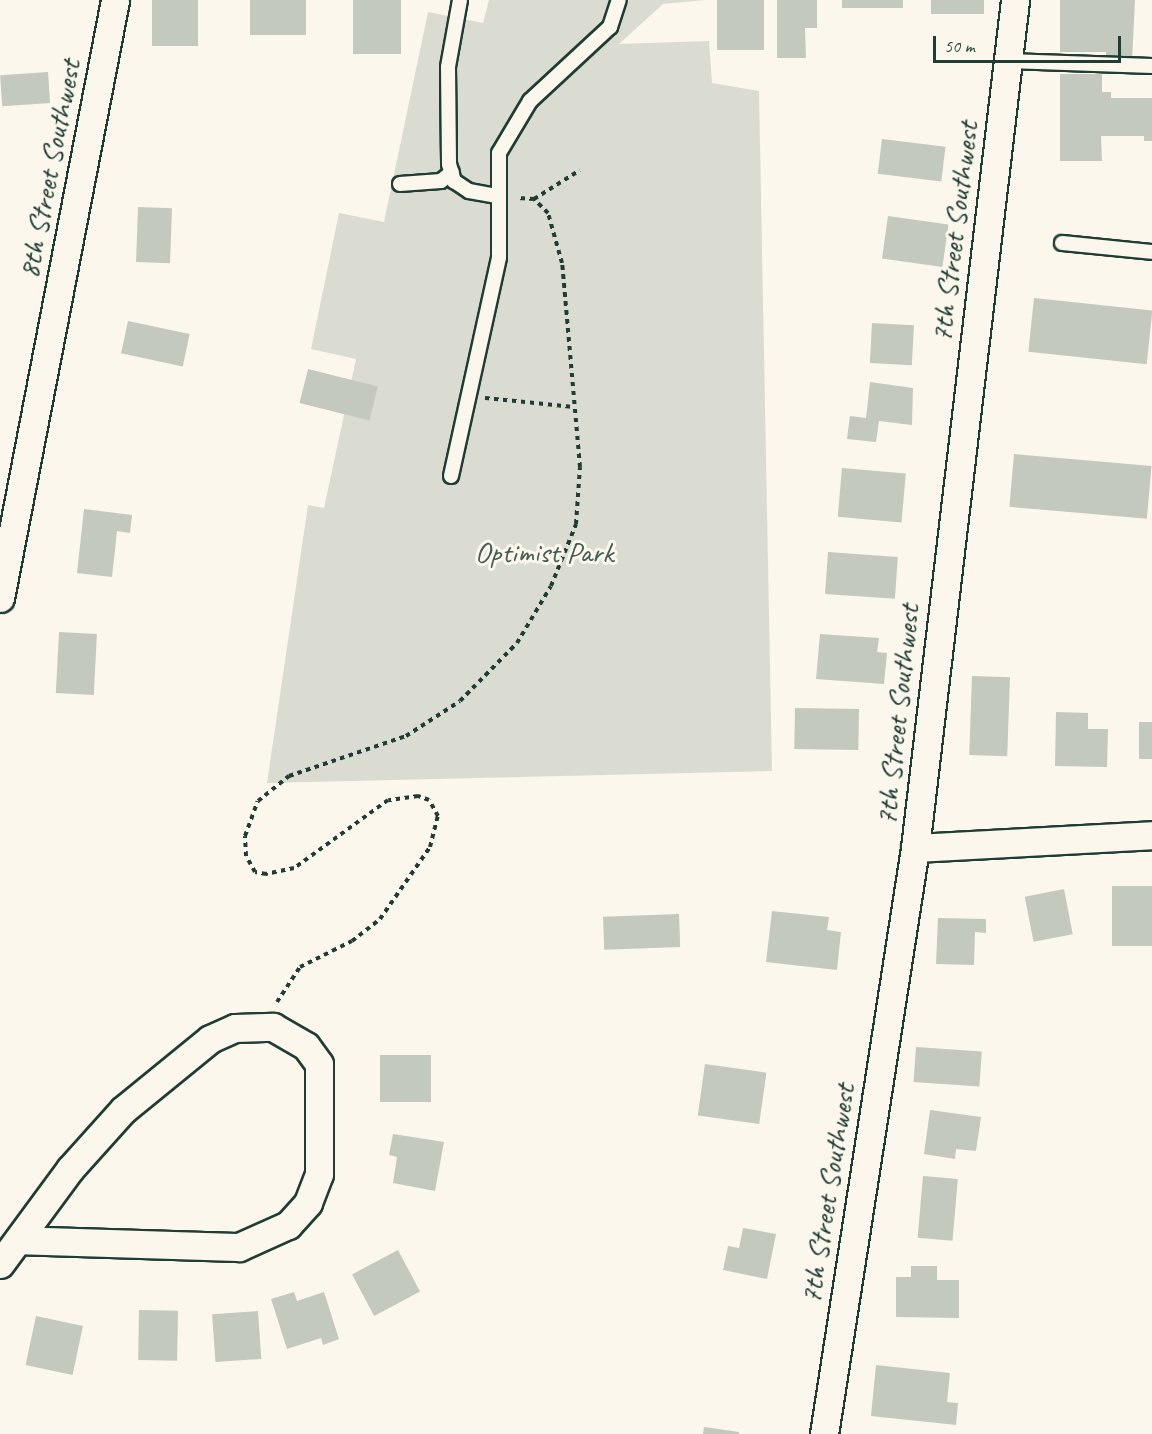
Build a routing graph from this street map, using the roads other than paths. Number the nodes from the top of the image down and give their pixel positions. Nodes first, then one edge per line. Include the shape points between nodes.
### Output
1 (115, 0) edge
2 (460, 0) edge
3 (619, 0) edge
4 (1015, 0) edge
5 (1008, 61) junction
6 (1152, 66) edge
7 (452, 172) junction
8 (400, 184) dead end
9 (498, 196) junction
10 (1062, 243) dead end
11 (1152, 252) edge
12 (452, 476) dead end
13 (0, 598) edge
14 (1152, 835) edge
15 (915, 848) junction
16 (19, 1240) junction
17 (0, 1264) edge
18 (824, 1434) edge

1 - 13 street, 8th Street Southwest
2 - 7 lane via 446,116
3 - 9 lane via 610,27 530,100 514,124 499,153
4 - 5 street, 7th Street Southwest
5 - 6 lane
5 - 15 street, 7th Street Southwest
7 - 8 lane via 441,181
7 - 9 lane via 469,191
9 - 12 lane via 499,257
10 - 11 lane
14 - 15 street
15 - 18 street, 7th Street Southwest
16 - 16 street via 108,1127 187,1055 235,1028 273,1027 306,1046 319,1064 323,1084 319,1174 308,1203 288,1225 230,1248
16 - 17 street

